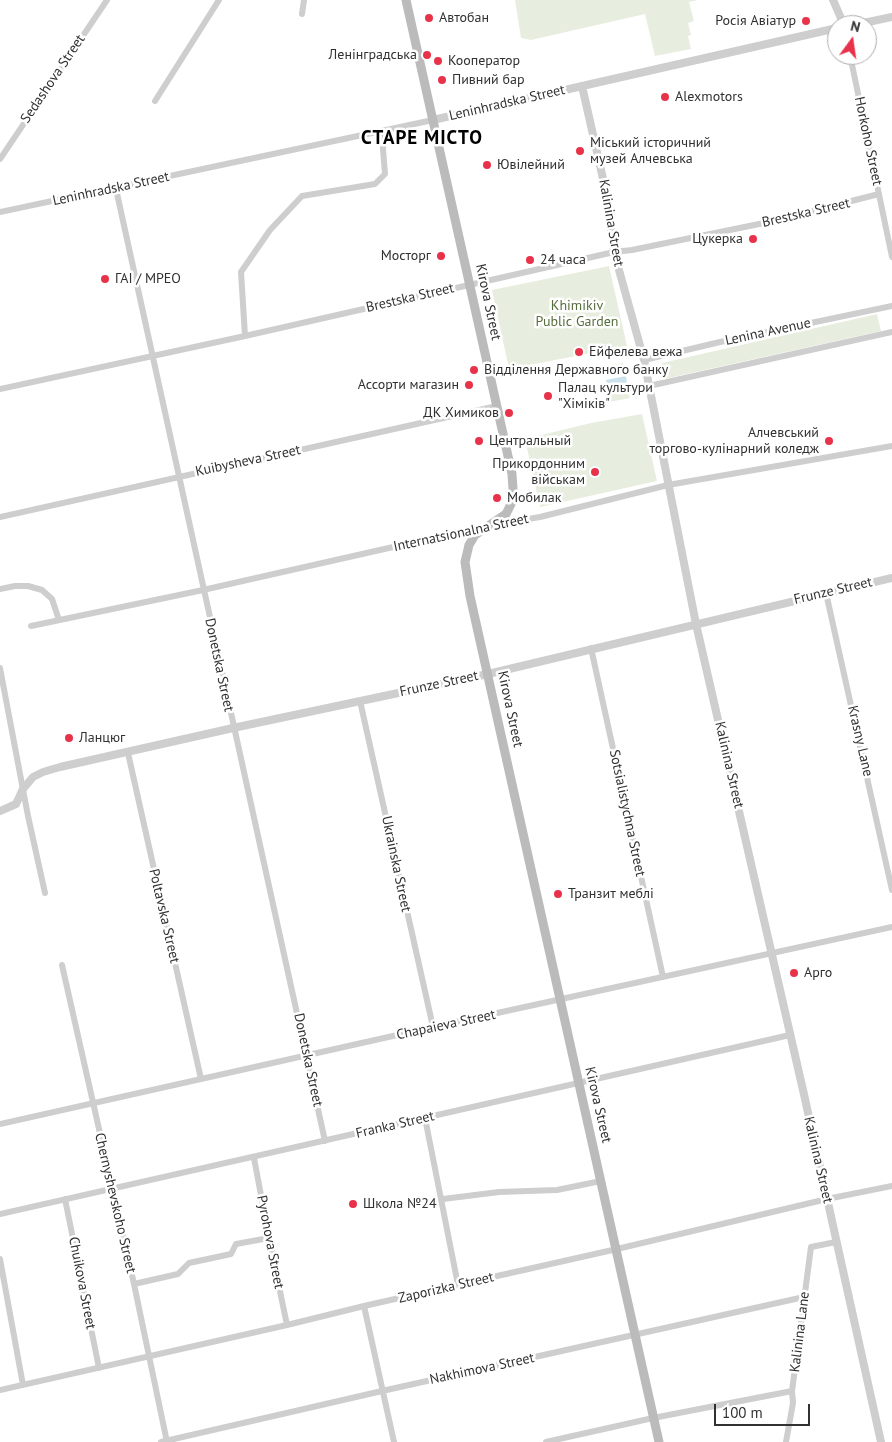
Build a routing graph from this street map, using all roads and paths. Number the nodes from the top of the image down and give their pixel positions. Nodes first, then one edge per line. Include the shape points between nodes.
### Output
1 (107, 0) edge
2 (219, 0) edge
3 (304, 0) edge
4 (406, 0) edge
5 (833, 0) edge
6 (302, 14) dead end
7 (840, 15) edge
8 (892, 17) edge
9 (877, 20) edge
10 (827, 30) edge
11 (852, 65) edge
12 (582, 86) junction
13 (155, 101) dead end
14 (433, 120) junction
15 (384, 131) junction
16 (0, 159) edge
17 (116, 189) junction
18 (879, 194) junction
19 (0, 212) edge
20 (614, 252) junction
21 (892, 257) edge
22 (470, 284) junction
23 (892, 306) edge
24 (892, 332) edge
25 (245, 336) junction
26 (152, 356) junction
27 (644, 360) junction
28 (649, 386) junction
29 (0, 389) edge
30 (497, 406) junction
31 (892, 446) edge
32 (180, 476) junction
33 (668, 485) junction
34 (0, 517) edge
35 (486, 526) junction
36 (892, 578) edge
37 (0, 589) edge
38 (203, 590) junction
39 (826, 592) junction
40 (59, 620) junction
41 (696, 624) junction
42 (31, 626) dead end
43 (591, 648) junction
44 (0, 668) edge
45 (488, 674) junction
46 (360, 700) junction
47 (233, 728) junction
48 (128, 752) junction
49 (23, 789) junction
50 (0, 811) edge
51 (892, 890) edge
52 (46, 893) dead end
53 (892, 928) edge
54 (771, 953) junction
55 (62, 965) dead end
56 (663, 977) junction
57 (560, 1000) junction
58 (433, 1027) junction
59 (790, 1035) junction
60 (308, 1056) junction
61 (201, 1079) junction
62 (578, 1083) junction
63 (92, 1103) junction
64 (426, 1118) junction
65 (0, 1124) edge
66 (325, 1141) junction
67 (254, 1158) junction
68 (601, 1181) junction
69 (892, 1186) edge
70 (112, 1190) junction
71 (65, 1199) junction
72 (827, 1199) junction
73 (443, 1200) junction
74 (0, 1214) edge
75 (269, 1238) junction
76 (836, 1242) junction
77 (617, 1249) junction
78 (0, 1259) edge
79 (134, 1284) junction
80 (458, 1285) junction
81 (804, 1298) junction
82 (364, 1306) junction
83 (287, 1325) junction
84 (636, 1335) junction
85 (149, 1357) junction
86 (99, 1368) junction
87 (23, 1385) junction
88 (0, 1390) edge
89 (382, 1391) junction
90 (792, 1391) junction
91 (653, 1418) junction
92 (165, 1442) edge
93 (394, 1442) edge
94 (546, 1442) edge
95 (659, 1442) edge
96 (786, 1442) edge
97 (881, 1442) edge

1 - 16 street, Sedashova Street
2 - 13 street
3 - 6 street
4 - 14 main road, Kirova Street
5 - 7 street
8 - 9 street
10 - 12 street, Leninhradska Street
11 - 18 street, Horkoho Street
12 - 14 street, Leninhradska Street
12 - 20 street, Kalinina Street via 606,192
14 - 15 street, Leninhradska Street
14 - 22 main road, Kirova Street
15 - 17 street, Leninhradska Street
15 - 25 street via 385,174 375,184 302,196 270,230 242,272
17 - 19 street, Leninhradska Street
17 - 26 street, Donetska Street
18 - 20 street, Brestska Street via 764,223
18 - 21 street, Horkoho Street
20 - 22 street, Brestska Street
20 - 27 street, Kalinina Street
22 - 25 street, Brestska Street
22 - 30 main road, Kirova Street
23 - 27 street, Lenina Avenue
24 - 28 street, Lenina Avenue
25 - 26 street, Brestska Street
26 - 29 street, Brestska Street
26 - 32 street, Donetska Street
27 - 28 street, Kalinina Street
28 - 33 street, Kalinina Street
30 - 32 street, Kuibysheva Street
30 - 35 main road, Kirova Street via 514,489 506,514
31 - 33 street, Internatsionalna Street
32 - 34 street, Kuibysheva Street
32 - 38 street, Donetska Street
33 - 35 street, Internatsionalna Street via 540,517
33 - 41 street, Kalinina Street
35 - 38 street, Internatsionalna Street
35 - 45 main road, Kirova Street via 474,535 466,562 470,596
36 - 39 street, Frunze Street
37 - 40 street via 28,586 42,590 52,599
38 - 40 street, Internatsionalna Street
38 - 47 street, Donetska Street
39 - 41 street, Frunze Street
39 - 51 street, Krasny Lane
40 - 42 street, Internatsionalna Street
41 - 43 street, Frunze Street
41 - 54 street, Kalinina Street
43 - 45 street, Frunze Street
43 - 56 street, Sotsialistychna Street
44 - 49 street
45 - 46 street, Frunze Street
45 - 57 main road, Kirova Street
46 - 47 street, Frunze Street
46 - 58 street, Ukrainska Street
47 - 48 street, Frunze Street
47 - 60 street, Donetska Street
48 - 49 street, Frunze Street via 42,772
48 - 61 street, Poltavska Street
49 - 50 street, Frunze Street via 16,804
49 - 52 street
53 - 54 street, Chapaieva Street
54 - 56 street, Chapaieva Street
54 - 59 street, Kalinina Street
55 - 63 street, Chernyshevskoho Street
56 - 57 street, Chapaieva Street
57 - 58 street, Chapaieva Street
57 - 62 main road, Kirova Street
58 - 60 street, Chapaieva Street
59 - 62 street, Franka Street
59 - 72 street, Kalinina Street
60 - 61 street, Chapaieva Street
60 - 66 street, Donetska Street
61 - 63 street, Chapaieva Street
62 - 64 street, Franka Street
62 - 68 main road, Kirova Street
63 - 65 street, Chapaieva Street
63 - 70 street, Chernyshevskoho Street
64 - 66 street, Franka Street
64 - 73 street
66 - 67 street, Franka Street
67 - 70 street, Franka Street
67 - 75 street, Pyrohova Street
68 - 73 street via 557,1190 499,1192
68 - 77 main road, Kirova Street
69 - 72 street, Zaporizka Street
70 - 71 street, Franka Street
70 - 79 street, Chernyshevskoho Street
71 - 74 street, Franka Street
71 - 86 street, Chuikova Street
72 - 76 street, Kalinina Street
72 - 77 street, Zaporizka Street
73 - 80 street
75 - 79 street via 236,1244 230,1254 189,1263 178,1274
75 - 83 street, Pyrohova Street
76 - 81 street, Kalinina Lane via 811,1247
76 - 97 street, Kalinina Street
77 - 80 street, Zaporizka Street
77 - 84 main road, Kirova Street
78 - 87 street
79 - 85 street, Chernyshevskoho Street
80 - 82 street, Zaporizka Street
81 - 84 street, Nakhimova Street
81 - 90 street, Kalinina Lane
82 - 83 street, Zaporizka Street
82 - 89 street
83 - 85 street, Zaporizka Street
84 - 89 street, Nakhimova Street
84 - 91 main road, Kirova Street
85 - 86 street, Zaporizka Street
85 - 92 street, Chernyshevskoho Street
86 - 87 street, Zaporizka Street
87 - 88 street, Zaporizka Street
89 - 92 street, Nakhimova Street
89 - 93 street
90 - 91 street
90 - 96 street, Kalinina Lane
91 - 94 street
91 - 95 main road, Kirova Street

